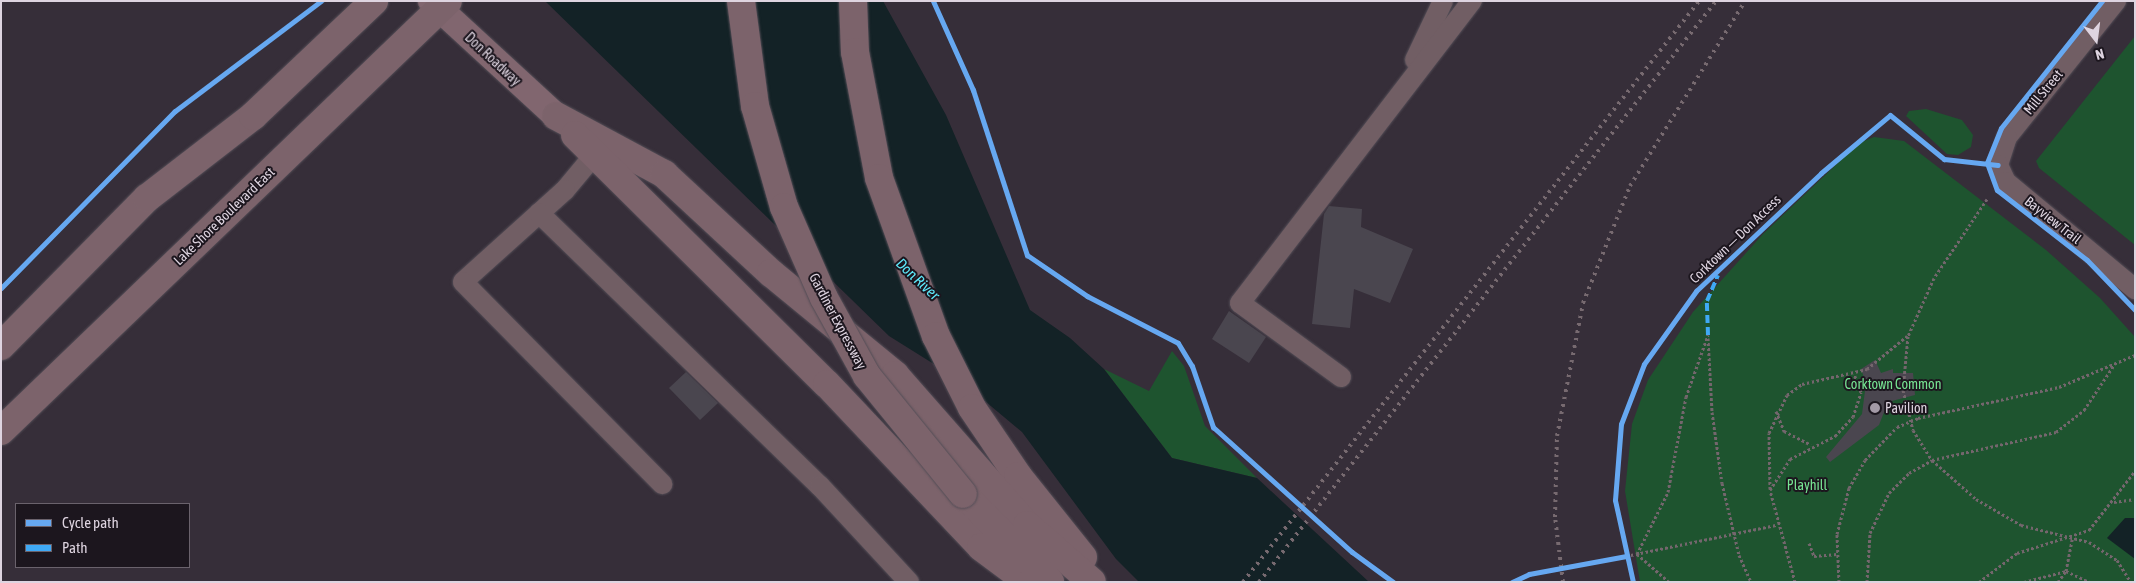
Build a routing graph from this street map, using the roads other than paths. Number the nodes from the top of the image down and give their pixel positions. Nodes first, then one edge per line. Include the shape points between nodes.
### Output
1 (374, 1) edge
2 (741, 1) edge
3 (853, 1) edge
4 (1443, 1) edge
5 (1472, 1) edge
6 (2116, 1) edge
7 (439, 4) edge
8 (1398, 94) junction
9 (556, 116) junction
10 (595, 154) junction
11 (539, 213) junction
12 (2135, 289) edge
13 (1, 346) edge
14 (1341, 377) dead end
15 (1, 431) edge
16 (662, 484) dead end
17 (909, 582) edge
18 (1028, 582) edge
19 (1050, 582) edge
20 (1092, 582) edge
21 (1105, 582) edge

1 - 13 highway via 253,116 147,198
2 - 19 highway, Gardiner Expressway, bridge via 755,106 784,207 824,298 867,376 962,494
3 - 21 highway via 855,52 879,178 936,336 972,408 996,443
4 - 8 street
5 - 8 street
6 - 12 street, Mill Street via 2007,137 1998,165 2006,182
7 - 9 main road, Don Roadway
7 - 15 highway, Lake Shore Boulevard East
8 - 14 street via 1240,303
9 - 10 highway
9 - 20 highway via 664,174 771,273 895,374 1026,525
10 - 11 street
10 - 18 highway via 827,384 981,547
11 - 16 street via 463,282
11 - 17 street via 820,486

